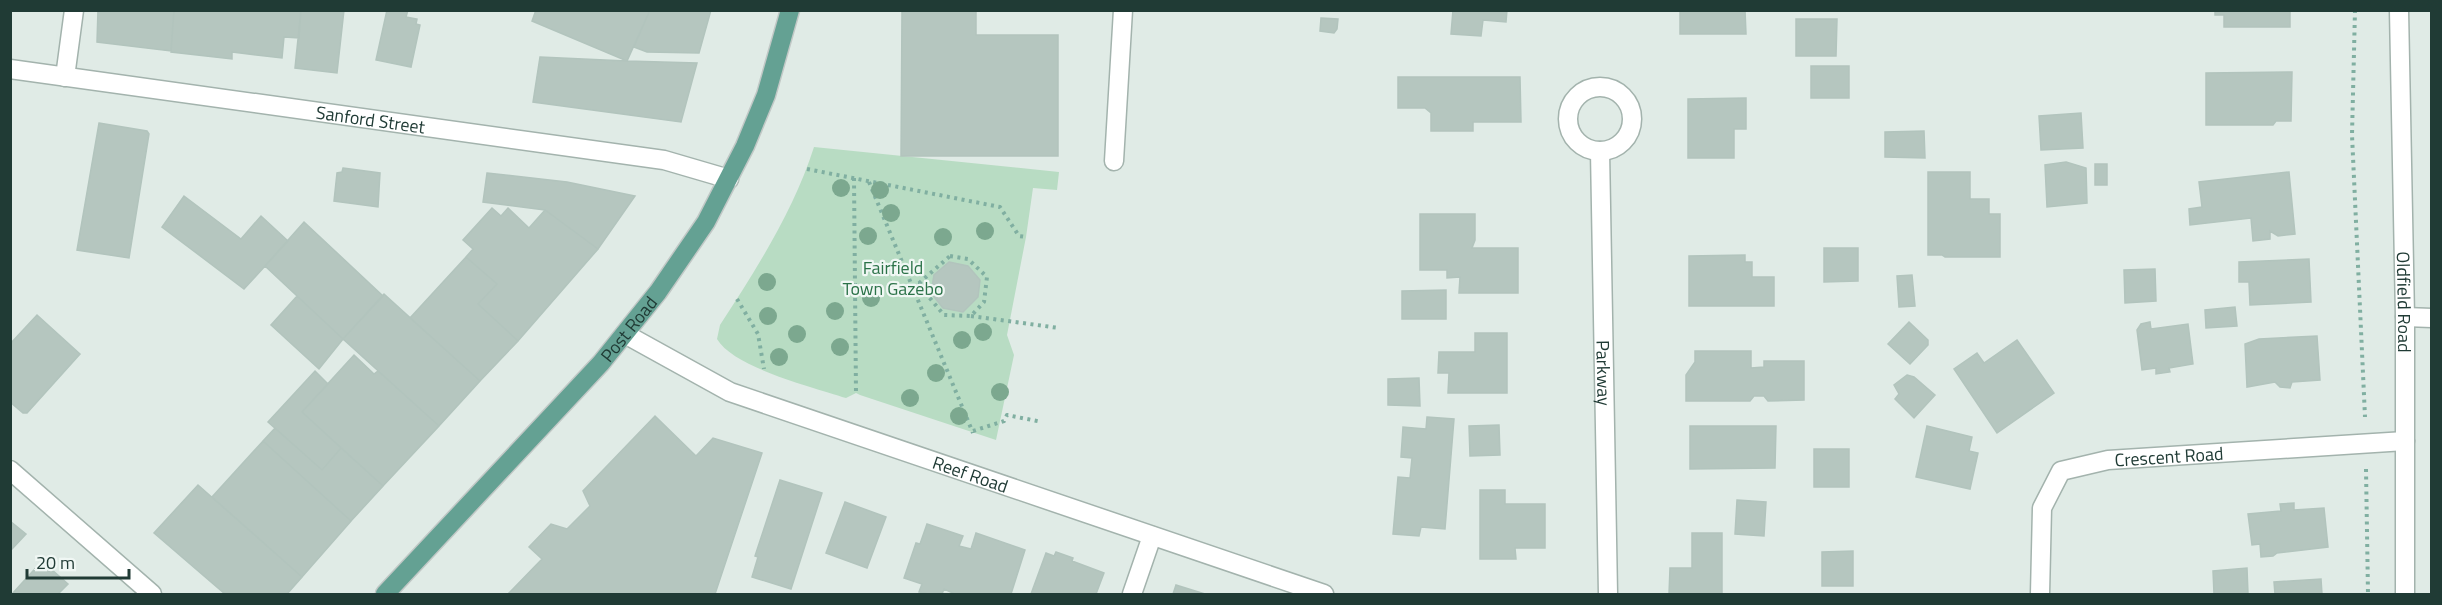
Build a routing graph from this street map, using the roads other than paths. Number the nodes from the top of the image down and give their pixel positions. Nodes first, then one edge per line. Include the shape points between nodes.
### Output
1 (74, 10) edge
2 (790, 10) edge
3 (1123, 10) edge
4 (2399, 10) edge
5 (10, 69) edge
6 (65, 77) junction
7 (1600, 151) dead end
8 (1114, 161) dead end
9 (729, 179) junction
10 (2405, 317) junction
11 (2432, 318) edge
12 (625, 334) junction
13 (2405, 441) junction
14 (10, 470) edge
15 (1152, 536) junction
16 (152, 594) edge
17 (385, 594) edge
18 (1132, 594) edge
19 (1324, 594) edge
20 (1608, 594) edge
21 (2040, 594) edge
22 (2405, 594) edge

1 - 6 street
2 - 9 main road, Post Road via 766,95
3 - 8 street
4 - 10 street, Oldfield Road
5 - 6 street, Sanford Street
6 - 9 street, Sanford Street via 664,160
7 - 20 street, Parkway
9 - 12 main road, Post Road via 706,222
10 - 11 street
10 - 13 street, Oldfield Road
12 - 15 street, Reef Road via 730,392
12 - 17 main road, Post Road
13 - 21 street, Crescent Road via 2108,460 2061,471 2042,508
13 - 22 street, Oldfield Road
14 - 16 street
15 - 18 street
15 - 19 street, Reef Road

